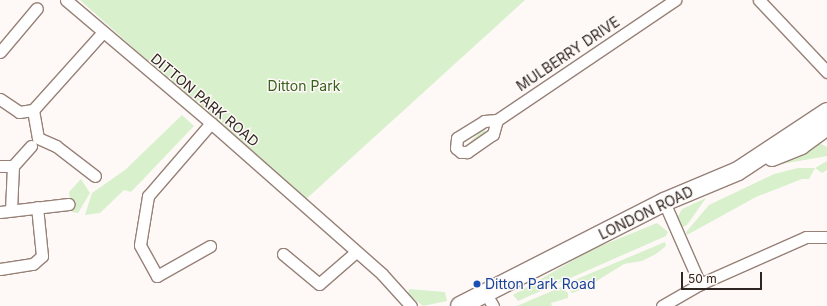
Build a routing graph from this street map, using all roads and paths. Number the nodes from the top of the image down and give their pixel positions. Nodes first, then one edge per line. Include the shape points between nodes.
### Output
1 (66, 0) edge
2 (675, 0) edge
3 (759, 0) edge
4 (37, 8) dead end
5 (102, 34) junction
6 (0, 52) edge
7 (827, 72) edge
8 (0, 99) edge
9 (34, 110) junction
10 (827, 112) edge
11 (497, 120) dead end
12 (211, 123) junction
13 (827, 126) edge
14 (35, 142) junction
15 (0, 166) edge
16 (13, 166) junction
17 (738, 171) junction
18 (95, 176) dead end
19 (664, 202) junction
20 (69, 204) dead end
21 (37, 207) junction
22 (5, 211) edge
23 (827, 237) edge
24 (210, 246) dead end
25 (356, 252) junction
26 (283, 254) dead end
27 (0, 270) edge
28 (700, 284) junction
29 (490, 300) edge
30 (411, 306) edge
31 (460, 306) edge
32 (662, 306) edge

1 - 5 street, DITTON PARK ROAD
2 - 11 street, MULBERRY DRIVE
3 - 7 street
4 - 6 street
5 - 9 street
5 - 12 street, DITTON PARK ROAD
8 - 9 street via 19,112
9 - 14 street
10 - 17 main road, LONDON ROAD
12 - 24 street via 148,196 140,245 157,276
12 - 25 street, DITTON PARK ROAD
13 - 17 main road via 801,145
14 - 16 street
14 - 18 street via 56,146
15 - 16 street
16 - 22 street
17 - 19 main road, LONDON ROAD
19 - 28 street
19 - 29 main road, LONDON ROAD
20 - 21 street
21 - 22 street
21 - 27 street via 42,256 33,264
23 - 28 street via 806,237
25 - 26 street via 319,284
25 - 30 street, DITTON PARK ROAD
28 - 32 street
29 - 31 main road, LONDON ROAD

